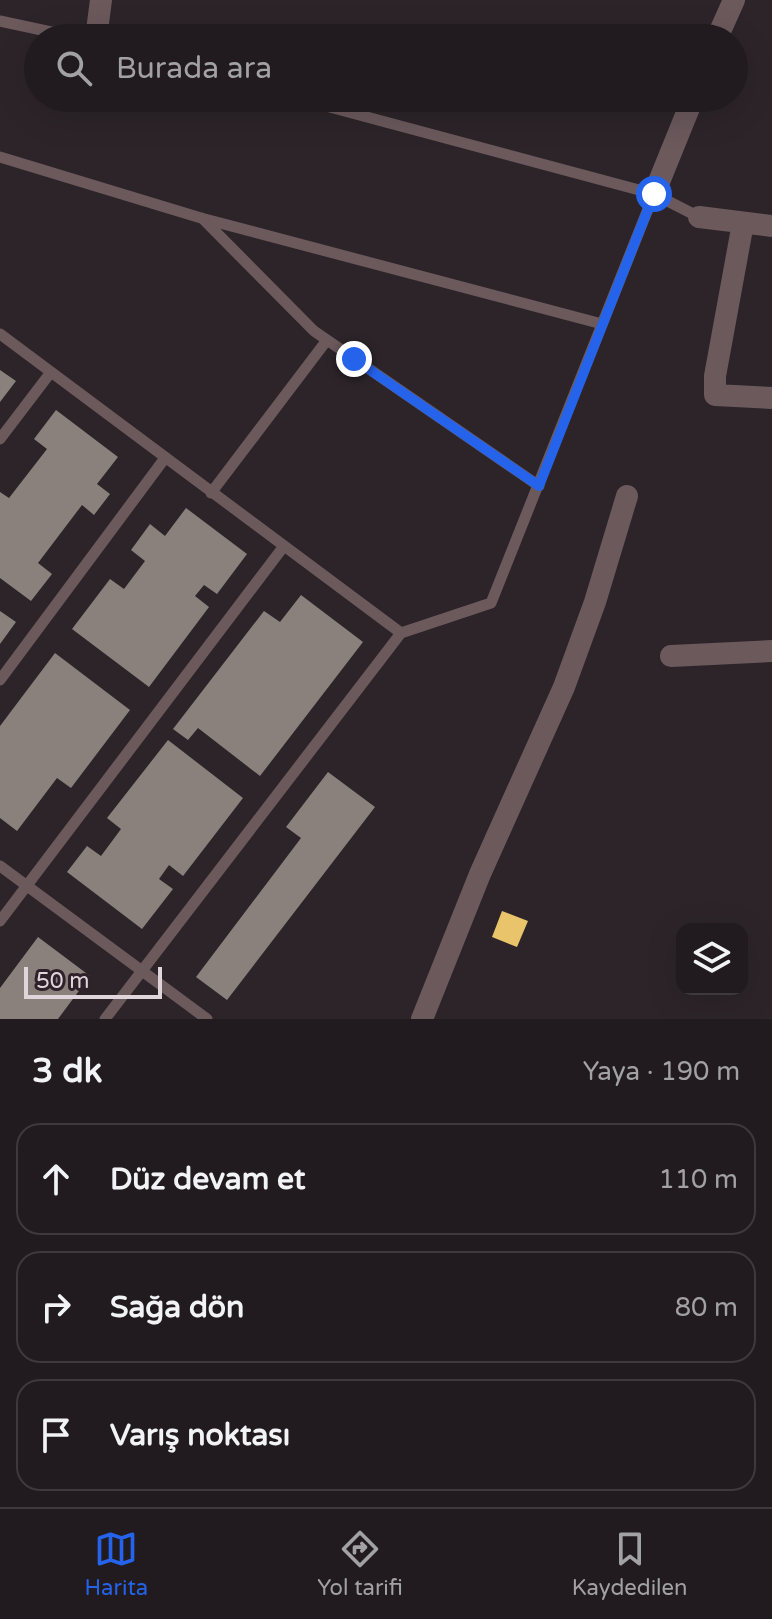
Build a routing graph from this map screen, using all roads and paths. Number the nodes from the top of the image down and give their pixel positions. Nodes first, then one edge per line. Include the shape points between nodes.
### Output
1 (101, 0) edge
2 (734, 0) edge
3 (0, 21) edge
4 (98, 24) edge
5 (723, 24) edge
6 (24, 26) edge
7 (348, 112) edge
8 (687, 112) edge
9 (0, 157) edge
10 (654, 194) junction
11 (699, 217) joint
12 (201, 218) junction
13 (743, 223) junction
14 (772, 226) edge
15 (602, 324) junction
16 (0, 334) edge
17 (327, 340) junction
18 (51, 372) junction
19 (772, 398) edge
20 (0, 439) edge
21 (165, 458) junction
22 (539, 486) junction
23 (211, 493) junction
24 (627, 496) dead end
25 (284, 546) junction
26 (401, 633) junction
27 (772, 651) edge
28 (671, 656) dead end
29 (0, 680) edge
30 (0, 866) edge
31 (26, 885) junction
32 (0, 921) edge
33 (141, 971) junction
34 (105, 1019) edge
35 (207, 1019) edge
36 (422, 1019) edge

1 - 4 street
2 - 5 street
3 - 6 lane
7 - 10 lane
8 - 10 street
9 - 12 lane
10 - 11 lane
10 - 15 lane
11 - 13 street
12 - 15 lane
12 - 17 lane
13 - 14 street
13 - 19 street via 715,395
15 - 22 lane
16 - 18 lane
17 - 22 lane
17 - 23 lane
18 - 20 lane
18 - 21 lane
21 - 23 lane
21 - 29 lane
22 - 26 lane via 491,603
23 - 25 lane
24 - 36 street via 564,687
25 - 26 lane
25 - 31 lane
26 - 33 lane
27 - 28 street
30 - 31 lane
31 - 32 lane
31 - 33 lane
33 - 34 lane
33 - 35 lane

